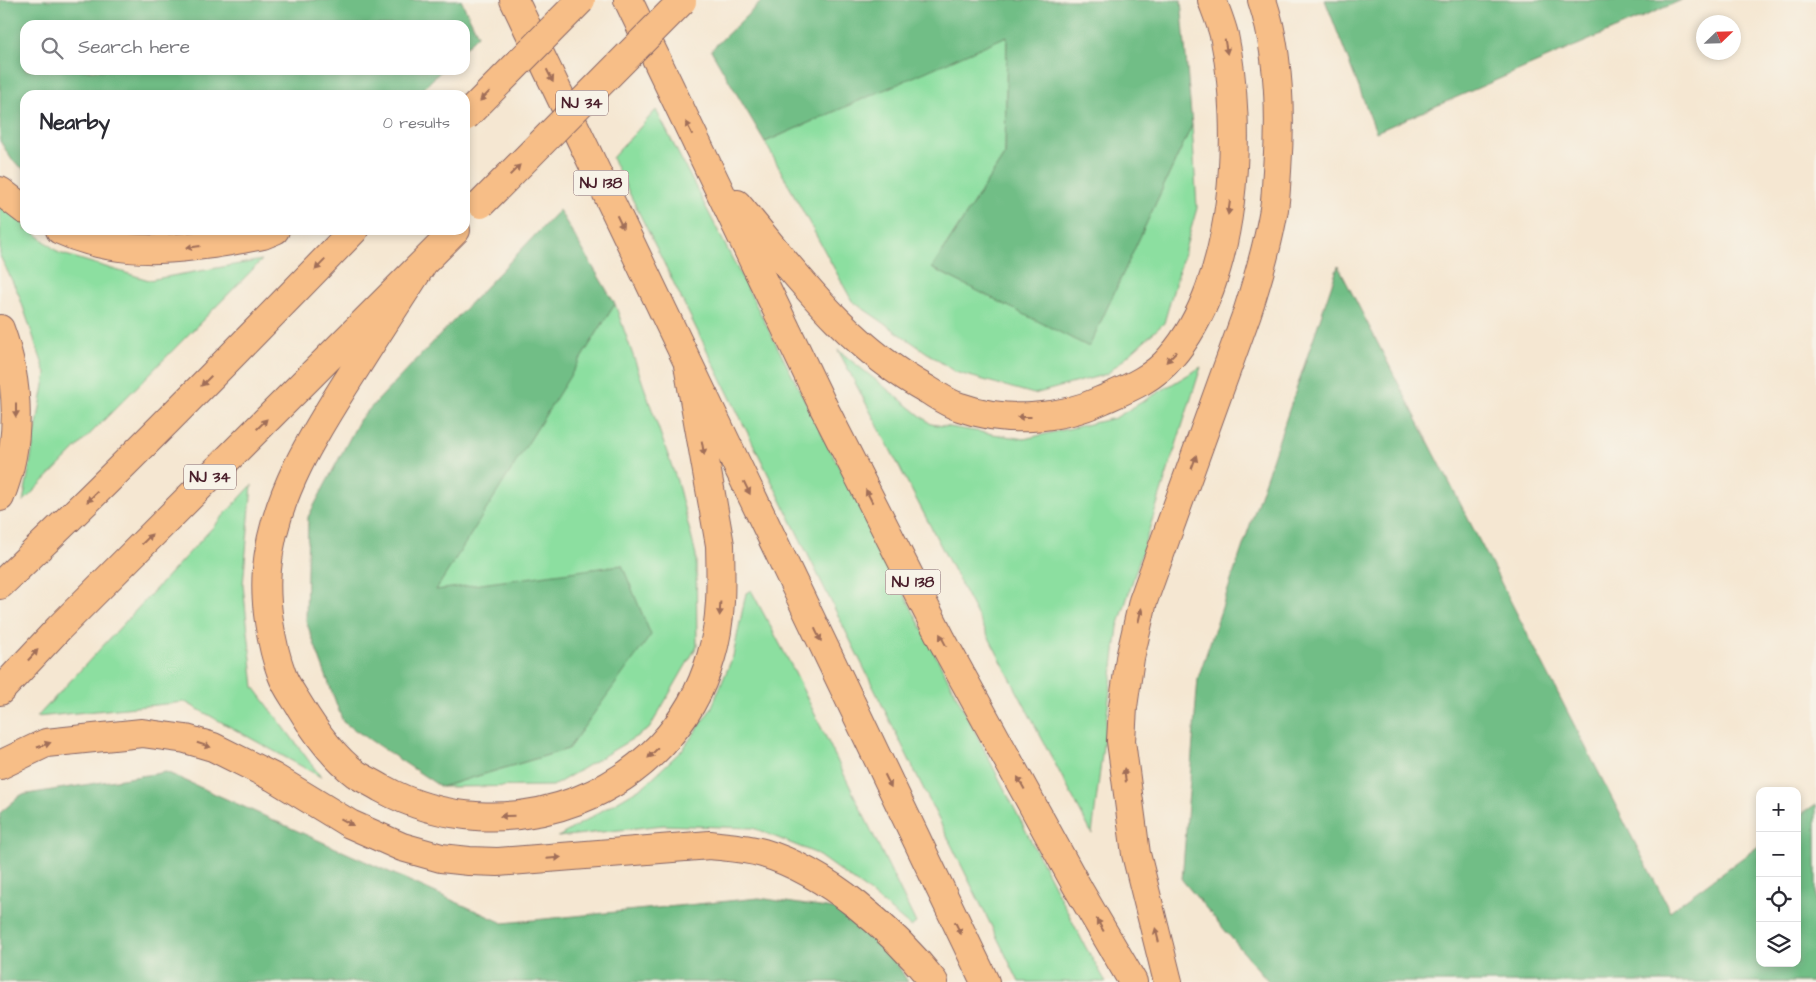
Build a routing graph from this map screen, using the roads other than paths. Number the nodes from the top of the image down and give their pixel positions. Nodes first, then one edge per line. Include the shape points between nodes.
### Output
1 (514, 0) edge
2 (581, 0) edge
3 (628, 0) edge
4 (1212, 0) edge
5 (1262, 0) edge
6 (683, 1) edge
7 (470, 111) edge
8 (710, 172) junction
9 (0, 191) edge
10 (20, 206) edge
11 (473, 212) edge
12 (73, 235) edge
13 (263, 235) edge
14 (349, 235) edge
15 (451, 235) edge
16 (422, 264) junction
17 (0, 329) edge
18 (688, 365) junction
19 (0, 497) edge
20 (0, 584) edge
21 (0, 691) edge
22 (0, 766) edge
23 (934, 982) edge
24 (984, 982) edge
25 (1133, 982) edge
26 (1168, 982) edge

1 -> 18 highway, NJ 138
2 -> 7 highway, bridge
8 -> 3 highway, NJ 138
4 -> 8 highway via 1224,33 1234,123 1233,180 1227,225 1214,275 1187,338 1170,360 1143,382 1086,407 1065,413 1025,417 992,415 959,407 914,382 878,358 825,310
26 -> 5 highway via 1136,854 1121,741 1123,708 1143,601 1247,313 1261,270 1274,208 1280,139 1277,78
11 -> 6 highway, NJ 34, bridge
25 -> 8 highway, NJ 138 via 942,640 825,410
9 - 10 highway
13 -> 12 highway via 174,250 125,249
14 -> 20 highway via 81,507
15 - 16 highway, NJ 34
18 -> 16 highway via 720,545 721,575 720,615 711,656 699,689 682,719 651,755 630,773 590,796 548,811 520,816 470,816 426,808 400,798 357,774 331,751 312,726 282,677 268,608 267,570 283,500 298,465 332,405
21 -> 16 highway, NJ 34
17 -> 19 highway via 16,392 11,465
18 -> 24 highway, NJ 138
22 -> 23 highway via 46,743 142,733 186,739 212,747 273,777 350,824 402,847 441,858 498,862 710,845 764,853 814,876 860,907 890,932

